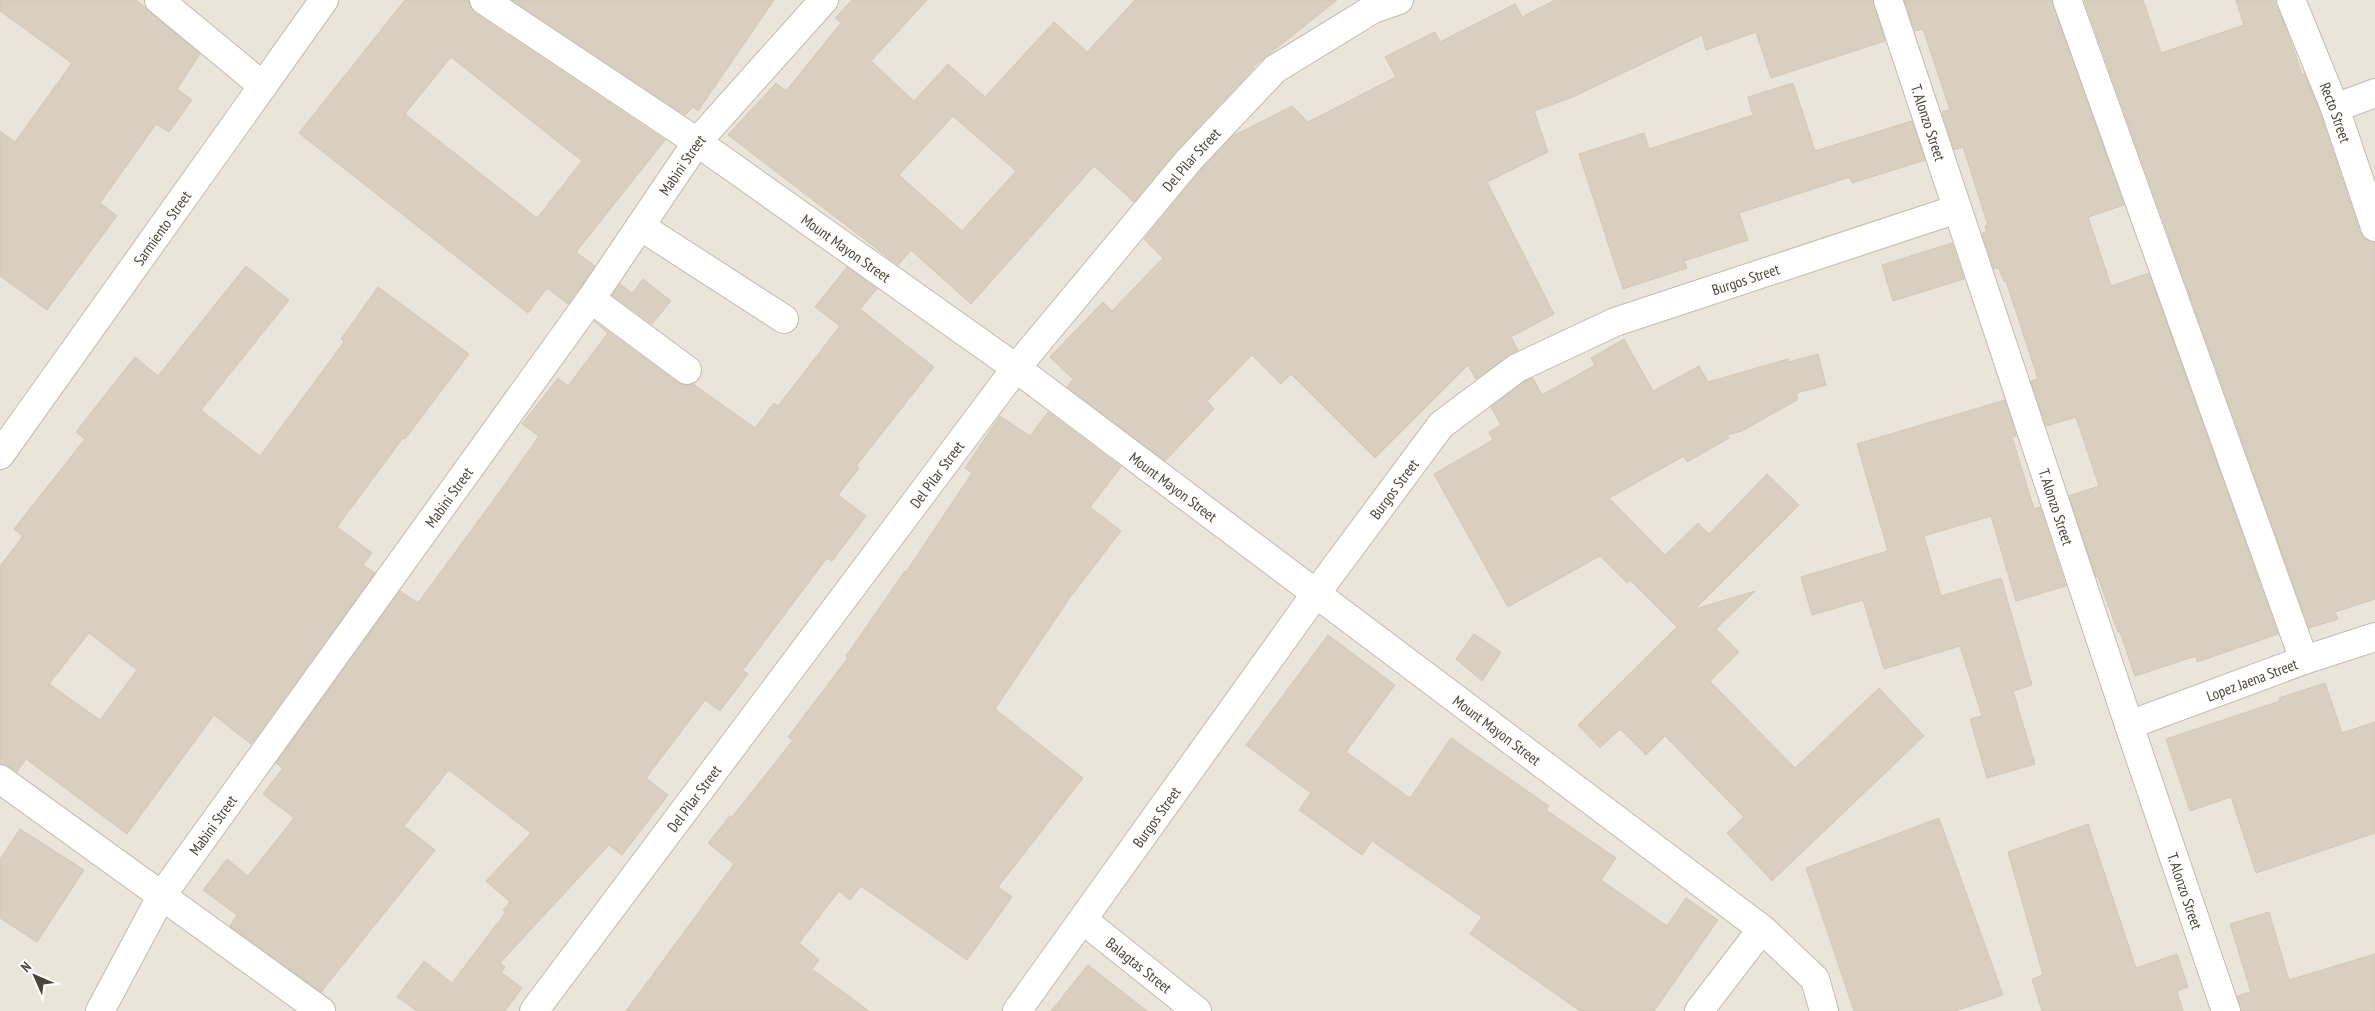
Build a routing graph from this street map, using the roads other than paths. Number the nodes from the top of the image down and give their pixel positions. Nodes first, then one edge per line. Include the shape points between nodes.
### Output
1 (159, 0) edge
2 (324, 0) edge
3 (484, 0) edge
4 (824, 0) edge
5 (1399, 0) edge
6 (1888, 0) edge
7 (2067, 0) edge
8 (2291, 0) edge
9 (263, 86) junction
10 (2375, 93) edge
11 (2335, 108) junction
12 (697, 142) junction
13 (1957, 210) junction
14 (640, 226) junction
15 (2375, 227) edge
16 (591, 300) junction
17 (784, 319) dead end
18 (1016, 368) junction
19 (687, 370) dead end
20 (0, 455) edge
21 (1317, 592) junction
22 (2375, 637) edge
23 (2304, 660) junction
24 (2129, 724) junction
25 (0, 779) edge
26 (162, 895) junction
27 (1083, 920) junction
28 (1762, 929) junction
29 (100, 1011) edge
30 (321, 1011) edge
31 (534, 1011) edge
32 (1017, 1011) edge
33 (1197, 1011) edge
34 (1699, 1011) edge
35 (1824, 1011) edge
36 (2226, 1011) edge

1 - 9 street
2 - 9 street, Sarmiento Street
3 - 12 street, Mount Mayon Street
4 - 12 street, Mabini Street
5 - 18 street, Del Pilar Street via 1373,9 1275,69 1189,160
6 - 13 street, T. Alonzo Street
7 - 23 street
8 - 11 street, Recto Street
9 - 20 street, Sarmiento Street
10 - 11 street
11 - 15 street, Recto Street
12 - 14 street, Mabini Street
12 - 18 street, Mount Mayon Street
13 - 21 street, Burgos Street via 1614,322 1517,368 1441,425
13 - 24 street, T. Alonzo Street
14 - 16 street, Mabini Street
14 - 17 street
16 - 19 street
16 - 26 street, Mabini Street
18 - 21 street, Mount Mayon Street
18 - 31 street, Del Pilar Street
21 - 27 street, Burgos Street
21 - 28 street, Mount Mayon Street
22 - 23 street, Lopez Jaena Street
23 - 24 street, Lopez Jaena Street
24 - 36 street, T. Alonzo Street
25 - 26 street
26 - 29 street, Mabini Street
26 - 30 street
27 - 32 street, Burgos Street
27 - 33 street, Balagtas Street
28 - 34 street
28 - 35 street, Mount Mayon Street via 1815,979

